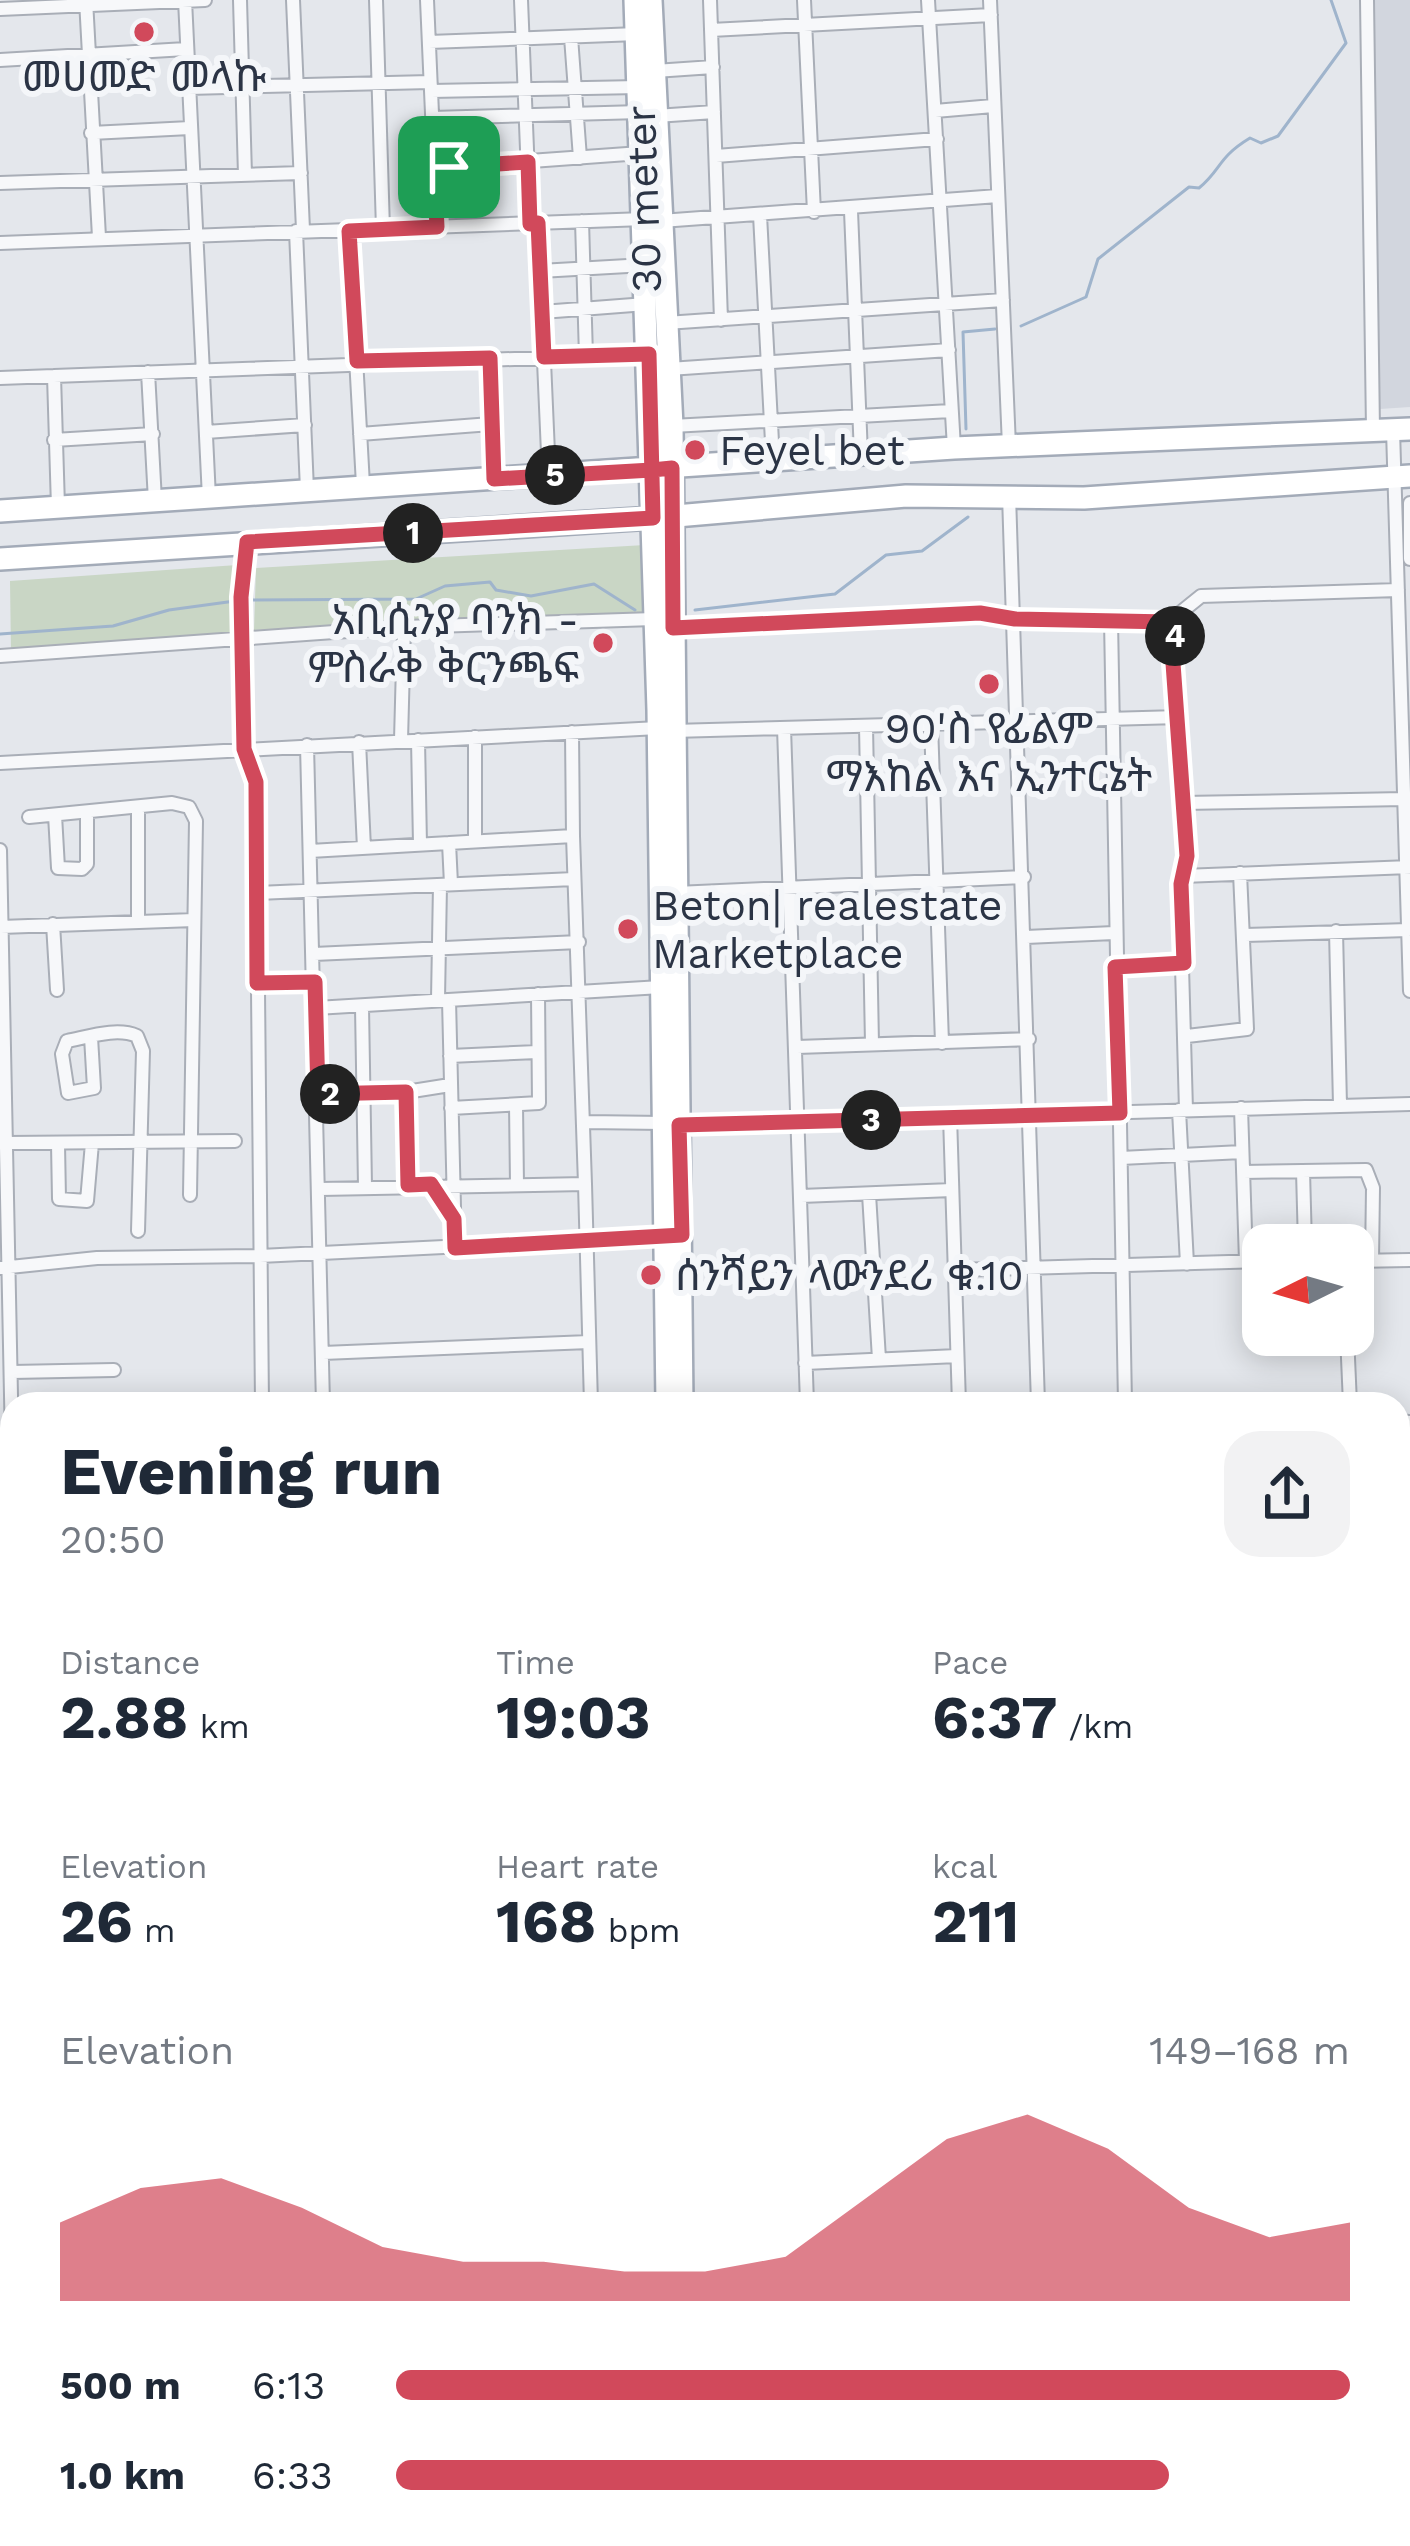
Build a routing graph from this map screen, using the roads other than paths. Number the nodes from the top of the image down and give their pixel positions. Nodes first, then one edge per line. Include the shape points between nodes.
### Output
1 (185, 0) edge
2 (205, 0) edge
3 (240, 0) edge
4 (293, 0) edge
5 (376, 0) edge
6 (427, 0) edge
7 (520, 0) edge
8 (635, 0) edge
9 (651, 0) edge
10 (710, 0) edge
11 (804, 0) edge
12 (928, 0) edge
13 (1367, 0) edge
14 (87, 3) edge
15 (990, 8) edge
16 (0, 9) edge
17 (929, 20) junction
18 (805, 25) junction
19 (711, 29) junction
20 (637, 34) junction
21 (571, 37) junction
22 (522, 39) junction
23 (429, 42) junction
24 (186, 49) junction
25 (90, 55) junction
26 (0, 60) edge
27 (713, 67) junction
28 (647, 79) junction
29 (242, 85) junction
30 (297, 85) junction
31 (378, 85) junction
32 (431, 87) junction
33 (188, 88) junction
34 (574, 88) junction
35 (524, 89) junction
36 (993, 106) junction
37 (935, 111) junction
38 (715, 112) junction
39 (577, 114) junction
40 (648, 114) junction
41 (525, 115) junction
42 (432, 118) junction
43 (190, 128) junction
44 (91, 133) junction
45 (937, 139) junction
46 (811, 146) junction
47 (641, 153) junction
48 (716, 156) junction
49 (580, 158) junction
50 (528, 162) junction
51 (434, 168) junction
52 (301, 172) junction
53 (245, 176) junction
54 (191, 178) junction
55 (94, 180) junction
56 (0, 183) edge
57 (998, 196) junction
58 (941, 202) junction
59 (851, 211) junction
60 (814, 212) junction
61 (760, 215) junction
62 (718, 218) junction
63 (652, 220) junction
64 (582, 221) junction
65 (534, 223) junction
66 (437, 227) junction
67 (383, 229) junction
68 (300, 230) junction
69 (196, 231) junction
70 (349, 231) junction
71 (99, 237) junction
72 (0, 243) edge
73 (645, 266) junction
74 (584, 269) junction
75 (540, 271) junction
76 (1003, 300) junction
77 (948, 303) junction
78 (646, 304) junction
79 (584, 308) junction
80 (856, 310) junction
81 (542, 312) junction
82 (765, 316) junction
83 (721, 320) junction
84 (666, 323) junction
85 (949, 350) junction
86 (649, 354) junction
87 (858, 355) junction
88 (586, 356) junction
89 (544, 357) junction
90 (490, 358) junction
91 (357, 361) junction
92 (768, 362) junction
93 (302, 364) junction
94 (669, 369) junction
95 (204, 370) junction
96 (148, 372) junction
97 (54, 376) junction
98 (0, 378) edge
99 (951, 411) junction
100 (860, 415) junction
101 (770, 420) junction
102 (491, 424) junction
103 (305, 425) junction
104 (672, 426) junction
105 (1392, 430) edge
106 (206, 432) junction
107 (152, 434) junction
108 (360, 434) junction
109 (54, 440) junction
110 (1009, 446) junction
111 (954, 448) junction
112 (861, 455) junction
113 (772, 461) junction
114 (662, 469) junction
115 (549, 476) junction
116 (1401, 476) edge
117 (494, 479) junction
118 (362, 485) junction
119 (307, 490) junction
120 (1009, 495) junction
121 (209, 498) junction
122 (155, 501) junction
123 (1410, 503) edge
124 (58, 507) junction
125 (0, 511) edge
126 (664, 518) junction
127 (247, 542) junction
128 (0, 559) edge
129 (1410, 559) edge
130 (1398, 590) junction
131 (1015, 619) junction
132 (1111, 620) junction
133 (1170, 622) junction
134 (663, 624) junction
135 (404, 627) junction
136 (242, 639) junction
137 (0, 656) edge
138 (1179, 717) junction
139 (1109, 721) junction
140 (663, 723) junction
141 (931, 724) junction
142 (1018, 724) junction
143 (866, 726) junction
144 (784, 728) junction
145 (572, 732) junction
146 (475, 737) junction
147 (401, 740) junction
148 (418, 740) junction
149 (359, 742) junction
150 (307, 745) junction
151 (244, 749) junction
152 (0, 763) edge
153 (1404, 799) junction
154 (1183, 803) junction
155 (138, 807) junction
156 (87, 812) junction
157 (55, 815) junction
158 (29, 817) dead end
159 (573, 836) junction
160 (475, 841) junction
161 (449, 843) junction
162 (420, 844) junction
163 (364, 848) junction
164 (0, 850) edge
165 (310, 851) junction
166 (1409, 867) edge
167 (1240, 873) junction
168 (1183, 876) junction
169 (1024, 878) junction
170 (574, 879) junction
171 (936, 880) junction
172 (445, 884) junction
173 (868, 884) junction
174 (790, 888) junction
175 (314, 890) junction
176 (258, 893) junction
177 (676, 893) junction
178 (139, 920) junction
179 (194, 920) junction
180 (53, 924) junction
181 (2, 927) edge
182 (1408, 930) edge
183 (1336, 931) junction
184 (1114, 933) junction
185 (1245, 935) junction
186 (1026, 937) junction
187 (579, 942) junction
188 (439, 947) junction
189 (314, 954) junction
190 (1184, 963) junction
191 (1115, 967) junction
192 (1, 971) edge
193 (315, 982) junction
194 (257, 983) junction
195 (661, 987) junction
196 (57, 990) dead end
197 (579, 991) junction
198 (1410, 991) edge
199 (538, 994) junction
200 (443, 999) junction
201 (362, 1006) junction
202 (316, 1008) junction
203 (2, 1024) edge
204 (1187, 1036) junction
205 (91, 1037) junction
206 (1029, 1039) junction
207 (942, 1043) junction
208 (872, 1044) junction
209 (796, 1047) junction
210 (537, 1052) junction
211 (450, 1056) junction
212 (450, 1085) junction
213 (406, 1092) junction
214 (363, 1093) junction
215 (318, 1094) junction
216 (1410, 1104) edge
217 (516, 1105) junction
218 (1340, 1105) junction
219 (451, 1108) junction
220 (1241, 1108) junction
221 (1182, 1110) junction
222 (1120, 1113) junction
223 (1031, 1115) junction
224 (950, 1116) junction
225 (585, 1122) junction
226 (799, 1123) junction
227 (671, 1124) junction
228 (193, 1140) junction
229 (141, 1141) junction
230 (235, 1141) dead end
231 (7, 1143) junction
232 (92, 1143) junction
233 (58, 1144) junction
234 (1242, 1152) junction
235 (1182, 1155) junction
236 (1121, 1158) junction
237 (1304, 1171) junction
238 (1243, 1172) junction
239 (454, 1183) junction
240 (431, 1184) junction
241 (585, 1184) junction
242 (408, 1185) junction
243 (517, 1185) junction
244 (365, 1186) junction
245 (320, 1189) junction
246 (952, 1190) junction
247 (869, 1194) junction
248 (190, 1195) dead end
249 (801, 1196) junction
250 (454, 1219) junction
251 (1245, 1224) edge
252 (1305, 1224) edge
253 (1371, 1224) edge
254 (138, 1231) dead end
255 (674, 1236) junction
256 (585, 1244) junction
257 (455, 1248) junction
258 (320, 1253) junction
259 (260, 1256) junction
260 (1374, 1260) edge
261 (1242, 1261) edge
262 (1410, 1261) edge
263 (1187, 1264) junction
264 (1123, 1265) junction
265 (5, 1268) edge
266 (1036, 1268) junction
267 (956, 1270) junction
268 (589, 1342) junction
269 (323, 1353) junction
270 (957, 1356) junction
271 (1348, 1356) edge
272 (879, 1359) junction
273 (8, 1363) edge
274 (805, 1363) junction
275 (114, 1370) dead end
276 (262, 1392) edge
277 (323, 1392) edge
278 (591, 1392) edge
279 (668, 1392) edge
280 (681, 1392) edge
281 (806, 1392) edge
282 (958, 1392) edge
283 (1038, 1392) edge
284 (1126, 1392) edge
285 (1349, 1392) edge

1 - 2 street
1 - 14 street
1 - 24 street
3 - 29 street
4 - 30 street
5 - 31 street
6 - 23 street
7 - 22 street
8 - 20 main road, 30 meter
9 - 28 main road
10 - 19 street
11 - 18 street
12 - 17 street
13 - 105 street
14 - 16 street
14 - 25 street
15 - 17 street
15 - 36 street
17 - 18 street
17 - 37 street
18 - 19 street
18 - 46 street
19 - 27 street
20 - 21 street
20 - 28 main road, 30 meter
21 - 22 street
21 - 34 street
22 - 23 street
22 - 35 street
23 - 32 street
24 - 25 street
24 - 33 street
25 - 26 street
25 - 44 street
27 - 28 street
27 - 38 street
28 - 34 street
28 - 40 main road, 30 meter
29 - 30 street
29 - 33 street
29 - 53 street
30 - 31 street
30 - 52 street
31 - 32 street
31 - 67 street
32 - 35 street
32 - 42 street
33 - 43 street
34 - 35 street
34 - 39 street
35 - 41 street
36 - 37 street
36 - 57 street
37 - 45 street
38 - 40 street
38 - 48 street
39 - 40 street
39 - 41 street
39 - 49 street
40 - 47 main road, 30 meter
40 - 63 main road
41 - 42 street
41 - 50 street
42 - 51 street
43 - 44 street
43 - 54 street
44 - 55 street
45 - 46 street
45 - 58 street
46 - 48 street
46 - 60 street
47 - 49 street
47 - 63 main road, 30 meter
48 - 62 street
49 - 50 street
50 - 51 street
50 - 65 street
51 - 66 street
52 - 53 street
52 - 68 street
53 - 54 street
54 - 55 street
54 - 69 street
55 - 56 street
55 - 71 street
57 - 58 street
57 - 76 street
58 - 59 street
58 - 77 street
59 - 60 street
59 - 80 street
60 - 61 street
61 - 62 street
61 - 82 street
62 - 63 street
62 - 83 street
63 - 64 street
63 - 73 main road, 30 meter
63 - 84 main road, 30 meter
64 - 65 street
64 - 74 street
65 - 66 street
65 - 75 street
66 - 67 street
67 - 70 street
68 - 69 street
68 - 70 street
68 - 93 street
69 - 71 street
69 - 95 street
70 - 91 street
71 - 72 street
73 - 74 street
73 - 78 main road, 30 meter
74 - 75 street
74 - 79 street
75 - 81 street
76 - 77 street
76 - 110 street
77 - 80 street
77 - 85 street
78 - 79 street
78 - 86 main road, 30 meter
79 - 81 street
79 - 88 street
80 - 82 street
80 - 87 street
81 - 89 street
82 - 83 street
82 - 92 street
83 - 84 street
84 - 94 main road, 30 meter
85 - 87 street
85 - 99 street
86 - 88 street
86 - 114 main road, 30 meter
87 - 92 street
87 - 100 street
88 - 89 street
89 - 90 street
89 - 115 street
90 - 91 street
90 - 102 street
91 - 93 street
91 - 108 street
92 - 94 street
92 - 101 street
93 - 95 street
93 - 103 street
94 - 104 main road, 30 meter
95 - 96 street
95 - 106 street
96 - 97 street
96 - 107 street
97 - 98 street
97 - 109 street
99 - 100 street
99 - 111 street
100 - 101 street
100 - 112 street
101 - 104 street
101 - 113 street
102 - 108 street
102 - 117 street
103 - 106 street
103 - 119 street
104 - 114 main road, 30 meter
105 - 110 main road
105 - 116 street
106 - 121 street
107 - 109 street
107 - 122 street
108 - 118 street
109 - 124 street
110 - 111 main road
111 - 112 main road
112 - 113 main road
113 - 114 main road
114 - 115 main road
114 - 126 main road
115 - 117 main road
116 - 120 main road via 1084,498
116 - 130 street
117 - 118 main road
118 - 119 main road
119 - 121 main road
120 - 126 main road
120 - 131 street
121 - 122 main road
122 - 124 main road
123 - 129 street
124 - 125 main road
126 - 127 main road
126 - 134 main road
127 - 128 main road
127 - 136 street
130 - 133 street via 1201,596
130 - 153 street
131 - 132 street
131 - 134 street via 980,613
131 - 142 street
132 - 133 street
132 - 139 street
133 - 138 street
134 - 135 street
134 - 140 main road
134 - 140 main road
135 - 136 street
135 - 147 street
136 - 137 street
136 - 151 street
138 - 139 street
138 - 154 street
139 - 142 street
139 - 184 street
140 - 144 street
140 - 145 street
140 - 177 main road
140 - 195 main road
141 - 142 street
141 - 143 street
141 - 171 street
142 - 169 street
143 - 144 street
143 - 173 street
144 - 174 street
145 - 146 street
145 - 159 street
146 - 148 street
146 - 160 street
147 - 148 street
147 - 149 street
148 - 162 street
149 - 150 street
149 - 163 street
150 - 151 street
150 - 165 street
151 - 152 street
151 - 176 street via 256,782
153 - 154 street
153 - 166 street
154 - 168 street
155 - 156 street
155 - 178 street
155 - 179 street via 189,807 196,821
156 - 157 street
156 - 157 street via 82,869 58,868
157 - 158 street
159 - 160 street
159 - 170 street
160 - 161 street
161 - 162 street
161 - 172 street
162 - 163 street
163 - 165 street
164 - 181 street
165 - 175 street
166 - 167 street
166 - 182 street
167 - 168 street
167 - 185 street
168 - 190 street
169 - 171 street
169 - 186 street
170 - 172 street
170 - 187 street
171 - 173 street
171 - 207 street
172 - 175 street
172 - 188 street
173 - 174 street
173 - 208 street
174 - 177 street
174 - 209 street
175 - 176 street
175 - 189 street
176 - 194 street
177 - 227 main road
178 - 179 street
178 - 180 street
179 - 228 street
180 - 181 street
180 - 196 street
181 - 192 street
182 - 183 street
182 - 198 street
183 - 185 street
183 - 218 street
184 - 186 street
184 - 191 street
185 - 204 street via 1247,1028
186 - 206 street
187 - 188 street
187 - 197 street
188 - 189 street
188 - 200 street
189 - 193 street
190 - 191 street
190 - 204 street
191 - 222 street
192 - 203 street
193 - 194 street
193 - 202 street
194 - 259 street
195 - 197 street
195 - 227 main road
197 - 199 street
197 - 225 street
199 - 200 street
199 - 210 street
200 - 201 street
200 - 211 street
201 - 202 street
201 - 214 street
202 - 215 street
203 - 231 street
204 - 221 street
205 - 205 street via 94,1088 68,1094 63,1047
205 - 229 street via 137,1036
206 - 207 street
206 - 223 street
207 - 208 street
208 - 209 street
209 - 226 street
210 - 211 street
210 - 217 street via 541,1100
211 - 212 street
212 - 213 street
212 - 219 street
213 - 214 street
213 - 242 street
214 - 215 street
214 - 244 street
215 - 245 street
216 - 218 street
217 - 219 street
217 - 243 street
218 - 220 street
219 - 239 street
220 - 221 street
220 - 234 street
221 - 222 street
221 - 235 street
222 - 223 street
222 - 236 street
223 - 224 street
223 - 266 street
224 - 226 street
224 - 246 street
225 - 227 street
225 - 241 street
226 - 227 street
226 - 249 street
227 - 255 main road
228 - 229 street
228 - 230 street
228 - 248 street
229 - 232 street
229 - 254 street
231 - 233 street
231 - 265 street
232 - 233 street
232 - 233 street via 87,1201 59,1199
234 - 235 street
234 - 238 street
235 - 236 street
235 - 263 street
236 - 264 street
237 - 238 street
237 - 252 street
237 - 253 street via 1370,1173
238 - 251 street
239 - 240 street
239 - 243 street
239 - 250 street
240 - 242 street
240 - 250 street
241 - 243 street
241 - 256 street
242 - 244 street
244 - 245 street
245 - 258 street
246 - 247 street
246 - 267 street
247 - 249 street
247 - 272 street
249 - 274 street
250 - 257 street
255 - 256 street
255 - 279 main road
255 - 280 main road
256 - 257 street
256 - 268 street
257 - 258 street
258 - 259 street
258 - 269 street
259 - 265 street
259 - 276 street
260 - 262 street
261 - 263 street
263 - 264 street
264 - 266 street
264 - 284 street
265 - 273 street
266 - 267 street
266 - 283 street
267 - 270 street
268 - 269 street
268 - 278 street
269 - 277 street
270 - 272 street
270 - 282 street
271 - 285 street
272 - 274 street
273 - 275 street
274 - 281 street

